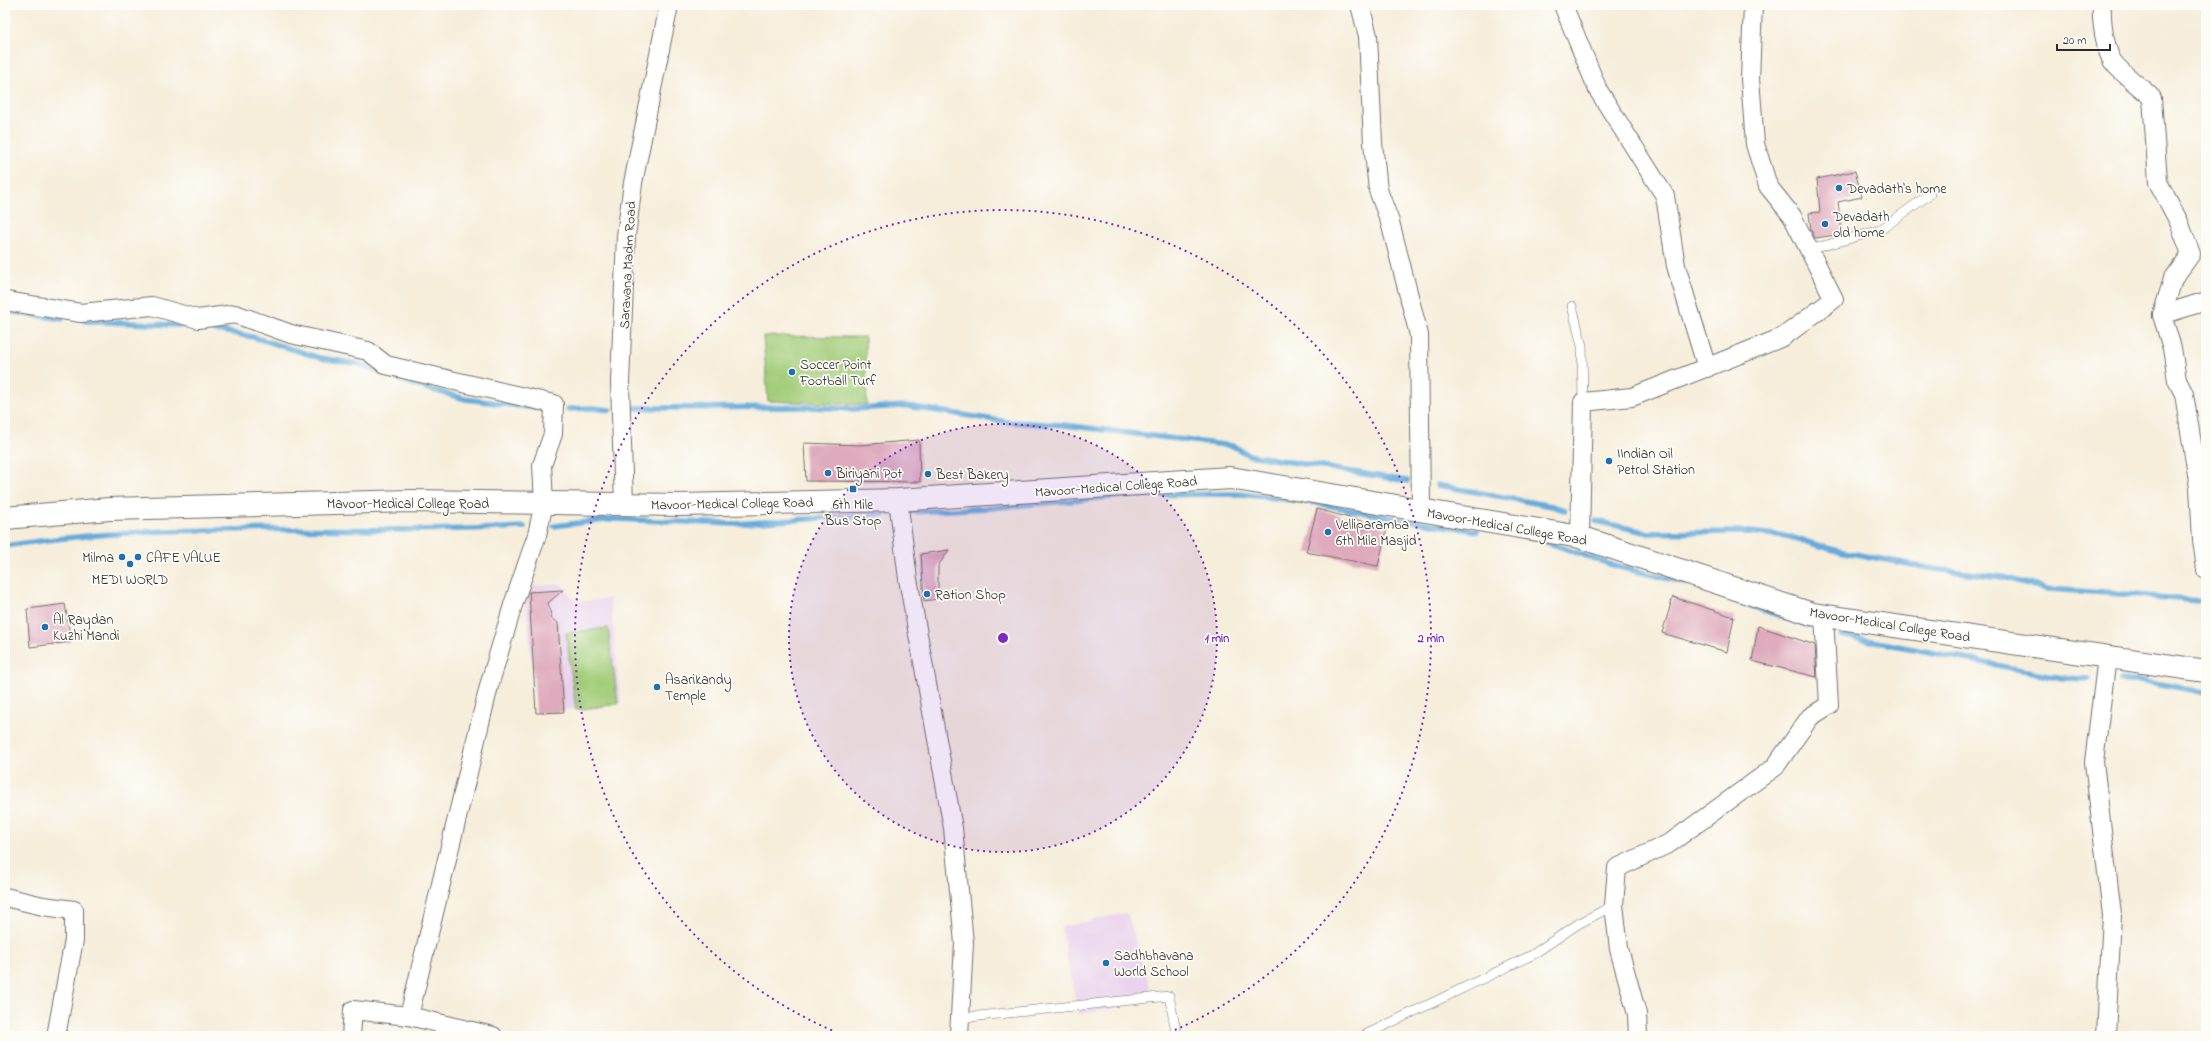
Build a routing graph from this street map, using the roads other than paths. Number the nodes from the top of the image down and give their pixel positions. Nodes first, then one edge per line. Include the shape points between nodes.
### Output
1 (668, 5) edge
2 (1360, 5) edge
3 (1562, 5) edge
4 (1753, 5) edge
5 (2102, 5) edge
6 (1930, 194) dead end
7 (1809, 250) junction
8 (5, 301) edge
9 (2206, 301) edge
10 (1572, 306) dead end
11 (2162, 315) junction
12 (1707, 368) junction
13 (1583, 402) junction
14 (898, 500) junction
15 (544, 503) junction
16 (624, 504) junction
17 (1421, 510) junction
18 (5, 518) edge
19 (1580, 537) junction
20 (2204, 539) edge
21 (2206, 570) edge
22 (1824, 616) junction
23 (2107, 657) junction
24 (2206, 671) edge
25 (5, 897) edge
26 (1614, 905) junction
27 (409, 1016) junction
28 (960, 1018) junction
29 (56, 1036) edge
30 (351, 1036) edge
31 (493, 1036) edge
32 (958, 1036) edge
33 (1177, 1036) edge
34 (1363, 1036) edge
35 (1638, 1036) edge
36 (2106, 1036) edge

1 - 16 street, Saravana Madm Road via 632,183 626,236 620,383
2 - 17 street via 1368,36 1378,190 1390,222 1419,335
3 - 12 street via 1598,90 1665,196 1676,266
4 - 7 street via 1750,79 1755,144 1768,186 1792,216
5 - 11 street via 2101,17 2113,61 2152,98 2158,182 2179,222 2191,254 2173,279
6 - 7 lane via 1880,230
7 - 12 street via 1834,299 1783,337
8 - 15 street via 81,313 152,306 198,319 235,314 291,334 368,351 386,365 554,404 553,434 542,465
9 - 11 street
10 - 13 lane via 1582,346
11 - 20 street via 2172,348 2177,380 2184,394 2199,487
12 - 13 street via 1632,397
13 - 19 street
14 - 16 main road, Mavoor-Medical College Road
14 - 17 main road, Mavoor-Medical College Road via 1230,478
14 - 28 street via 909,586 953,828 964,943
15 - 16 main road, Mavoor-Medical College Road
15 - 18 main road, Mavoor-Medical College Road via 411,501 108,509
15 - 27 street via 537,535 489,686
17 - 19 main road, Mavoor-Medical College Road
19 - 22 main road, Mavoor-Medical College Road
20 - 21 street
22 - 23 main road, Mavoor-Medical College Road
22 - 26 street via 1828,705 1810,717 1774,767 1670,843 1617,868
23 - 24 main road, Mavoor-Medical College Road
23 - 36 street via 2094,762 2112,915
25 - 29 street via 74,910 74,940
26 - 34 lane via 1578,924 1532,955
26 - 35 street via 1619,949 1637,1014
27 - 30 street via 353,1010
27 - 31 street
28 - 32 street
28 - 33 lane via 1169,996

